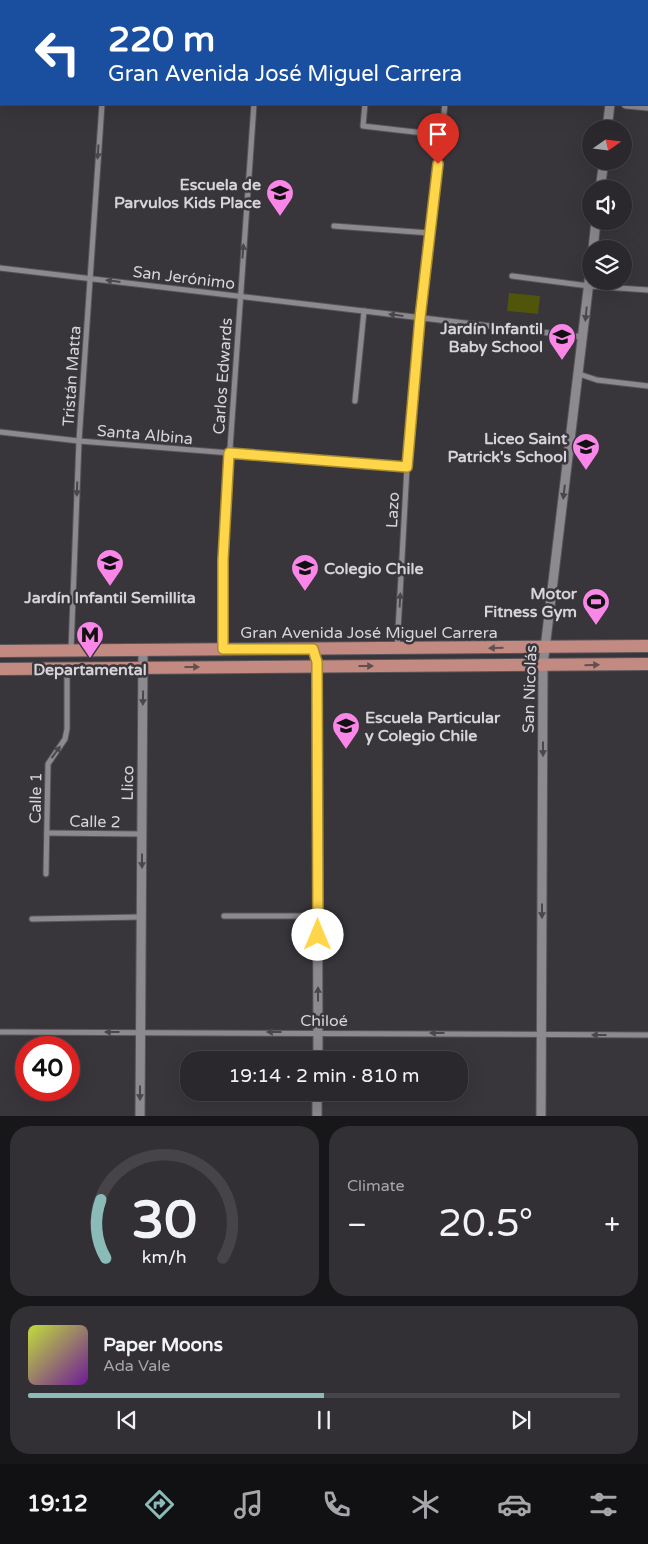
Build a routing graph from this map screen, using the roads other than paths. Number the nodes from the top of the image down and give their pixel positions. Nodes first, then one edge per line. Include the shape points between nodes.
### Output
1 (102, 105) edge
2 (254, 105) edge
3 (365, 105) edge
4 (445, 105) edge
5 (610, 105) edge
6 (608, 120) edge
7 (441, 135) junction
8 (334, 226) dead end
9 (430, 233) junction
10 (0, 268) edge
11 (512, 276) dead end
12 (90, 278) junction
13 (582, 285) edge
14 (632, 289) edge
15 (589, 290) edge
16 (648, 290) edge
17 (240, 296) junction
18 (364, 311) junction
19 (420, 318) junction
20 (583, 338) junction
21 (578, 374) junction
22 (648, 386) edge
23 (355, 401) dead end
24 (0, 432) edge
25 (79, 441) junction
26 (229, 453) junction
27 (407, 467) junction
28 (648, 646) edge
29 (544, 647) junction
30 (223, 649) junction
31 (313, 649) junction
32 (397, 649) junction
33 (71, 650) junction
34 (143, 650) junction
35 (0, 651) edge
36 (648, 664) edge
37 (543, 665) junction
38 (317, 666) junction
39 (144, 667) junction
40 (0, 669) edge
41 (67, 669) junction
42 (47, 833) junction
43 (142, 834) junction
44 (46, 874) dead end
45 (224, 916) dead end
46 (318, 916) junction
47 (141, 917) junction
48 (32, 919) dead end
49 (0, 1032) edge
50 (140, 1032) junction
51 (318, 1032) junction
52 (542, 1034) junction
53 (648, 1035) edge
54 (318, 1051) edge
55 (318, 1101) edge
56 (140, 1116) edge
57 (317, 1116) edge
58 (541, 1116) edge

1 -> 12 street, Tristán Matta
17 -> 2 street, Carlos Edwards
3 - 7 street via 364,126
4 - 7 street, Lazo
5 - 6 street
7 - 9 street, Lazo
8 - 9 street
9 - 19 street, Lazo
10 - 12 street, San Jerónimo
11 - 13 street
17 -> 12 street, San Jerónimo
12 - 25 street, Tristán Matta
14 - 16 street
15 -> 20 street, San Nicolás
17 - 18 street, San Jerónimo
17 - 26 street, Carlos Edwards
19 -> 18 street, San Jerónimo
18 - 23 street
19 - 20 street, San Jerónimo
19 - 27 street, Lazo
20 - 21 street, San Nicolás
21 - 22 street
21 -> 29 street, San Nicolás
24 - 25 street, Santa Albina
25 - 26 street, Santa Albina
25 -> 33 street, Tristán Matta
26 - 27 street, Santa Albina
26 - 30 street, Carlos Edwards via 223,560
32 -> 27 street, Lazo
28 - 29 main road, Gran Avenida José Miguel Carrera
29 -> 32 main road, Gran Avenida José Miguel Carrera
29 - 37 street, San Nicolás
30 - 31 main road, Gran Avenida José Miguel Carrera
30 - 34 main road, Gran Avenida José Miguel Carrera
31 - 32 main road, Gran Avenida José Miguel Carrera
31 - 38 main road
33 - 34 main road, Gran Avenida José Miguel Carrera
33 - 35 main road, Gran Avenida José Miguel Carrera
34 - 39 street, Llico
37 -> 36 main road, Gran Avenida José Miguel Carrera
38 -> 37 main road, Gran Avenida José Miguel Carrera
37 -> 52 street, San Nicolás
39 -> 38 main road, Gran Avenida José Miguel Carrera
38 - 46 street
39 - 41 main road, Gran Avenida José Miguel Carrera
39 -> 43 street, Llico
40 - 41 main road, Gran Avenida José Miguel Carrera
42 -> 41 street, Calle 1 via 48,764 65,738 67,729
42 - 43 street, Calle 2
42 - 44 street, Calle 1
43 -> 47 street, Llico
45 - 46 street
51 -> 46 street
47 - 48 street
47 - 50 street, Llico
50 -> 49 street, Chiloé
51 -> 50 street, Chiloé
50 -> 56 street, Llico
52 -> 51 street, Chiloé
51 - 54 street
53 -> 52 street, Chiloé
52 - 58 street, San Nicolás
55 - 57 street

